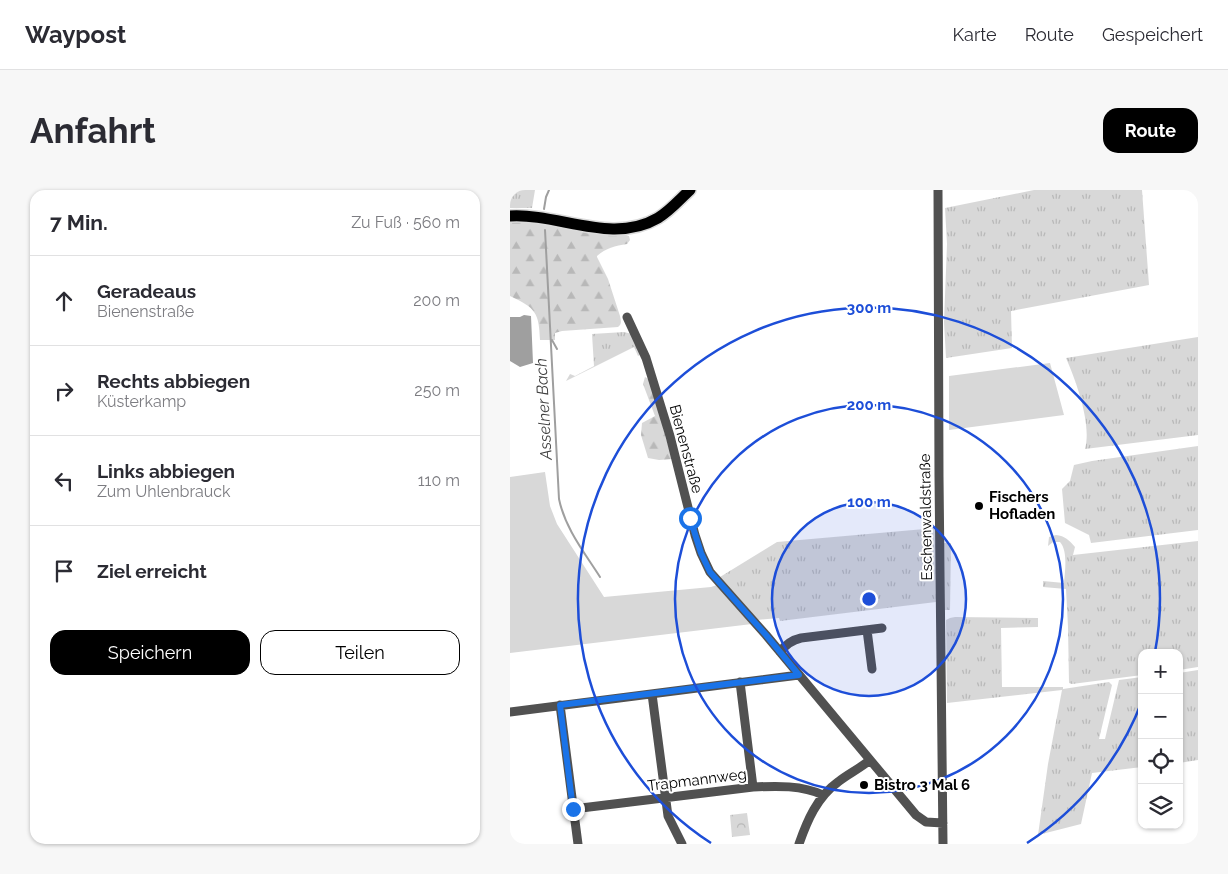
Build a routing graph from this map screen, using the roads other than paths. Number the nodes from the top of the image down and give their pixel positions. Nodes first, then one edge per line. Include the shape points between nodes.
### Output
1 (690, 190) edge
2 (938, 190) edge
3 (510, 216) edge
4 (627, 317) dead end
5 (882, 628) dead end
6 (867, 630) junction
7 (780, 652) junction
8 (872, 669) dead end
9 (799, 675) junction
10 (740, 682) junction
11 (652, 694) junction
12 (560, 705) junction
13 (510, 712) edge
14 (870, 760) junction
15 (753, 787) junction
16 (823, 795) junction
17 (666, 798) junction
18 (573, 809) junction
19 (942, 823) junction
20 (578, 844) edge
21 (682, 844) edge
22 (799, 844) edge
23 (943, 844) edge

1 - 3 main road via 657,218 624,229
2 - 19 street, Eschenwaldstraße
4 - 7 street, Bienenstraße via 646,358 706,566
5 - 6 street
6 - 7 street via 801,638
6 - 8 street
7 - 9 street, Bienenstraße
9 - 10 street
9 - 14 street, Bienenstraße
10 - 11 street
10 - 15 street
11 - 12 street
11 - 17 street
12 - 13 street
12 - 18 street
14 - 16 street
14 - 19 street, Bienenstraße via 921,820
15 - 16 street, Trapmannweg via 801,788
15 - 17 street, Trapmannweg
16 - 22 street
17 - 18 street, Trapmannweg
17 - 21 street via 668,816
18 - 20 street
19 - 23 street, Eschenwaldstraße

